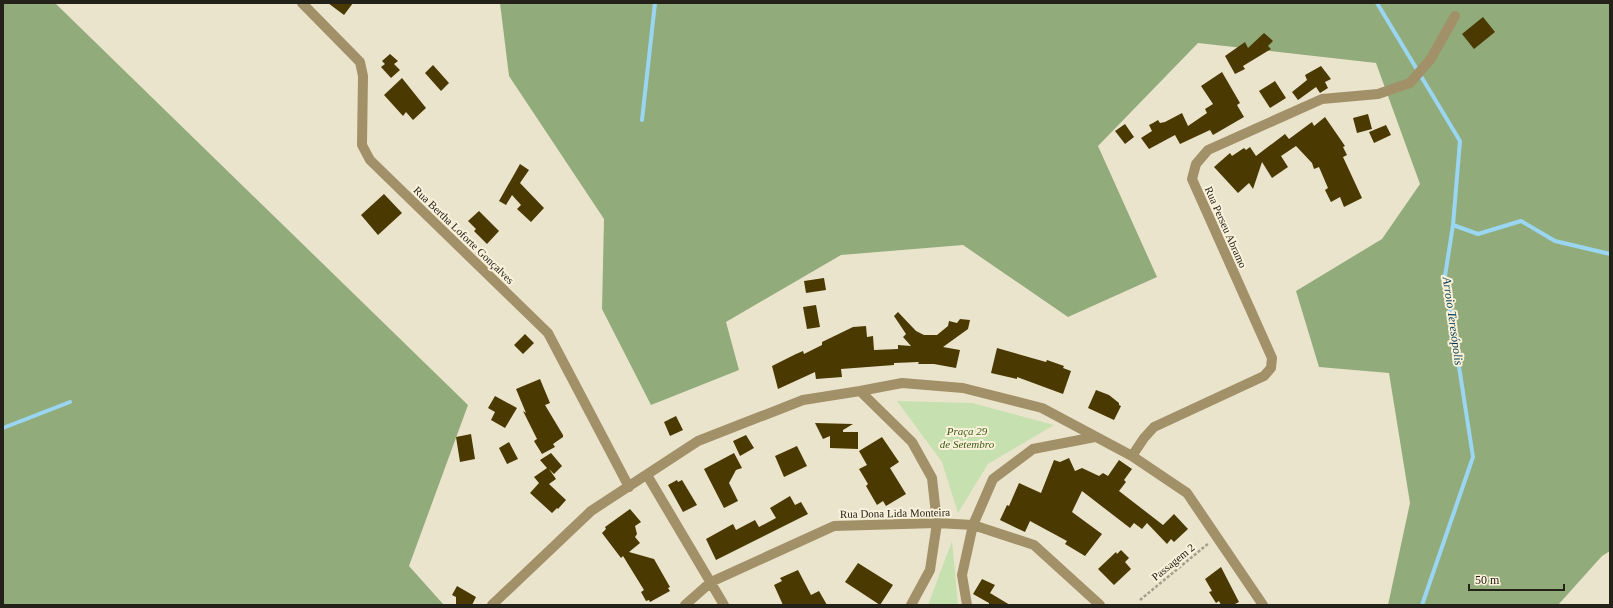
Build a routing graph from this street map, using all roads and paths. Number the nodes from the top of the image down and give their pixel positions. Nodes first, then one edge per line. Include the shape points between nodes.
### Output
1 (302, 3) edge
2 (1455, 16) dead end
3 (860, 392) junction
4 (1095, 436) junction
5 (1132, 456) junction
6 (647, 475) junction
7 (629, 487) junction
8 (937, 523) junction
9 (973, 526) junction
10 (1217, 537) junction
11 (711, 582) junction
12 (1140, 600) dead end
13 (492, 605) edge
14 (685, 605) edge
15 (724, 605) edge
16 (911, 605) edge
17 (967, 605) edge
18 (1100, 605) edge
19 (1263, 605) edge

1 - 7 street, Rua Bertha Loforte Gonçalves via 360,62 364,76 362,144 370,160 548,333
2 - 5 street, Rua Perseu Abramo via 1430,60 1410,83 1378,94 1322,99 1208,150 1196,164 1192,179 1272,358 1271,368 1264,376 1154,428
3 - 4 street via 902,382 963,388 1042,408
3 - 6 street via 803,400 698,442
3 - 8 street via 912,442 932,478
4 - 5 street
4 - 9 street via 1033,449 1027,453 992,479
5 - 10 street via 1187,493
6 - 7 street
6 - 11 street
7 - 13 street via 591,511
8 - 9 street, Rua Dona Lida Monteira
8 - 11 street, Rua Dona Lida Monteira via 834,526
8 - 16 street via 930,570
9 - 17 street via 962,576
9 - 18 street, Rua Dona Lida Monteira via 1034,544
10 - 12 path, Passagem 2
10 - 19 street
11 - 14 street, Rua Dona Lida Monteira
11 - 15 street

